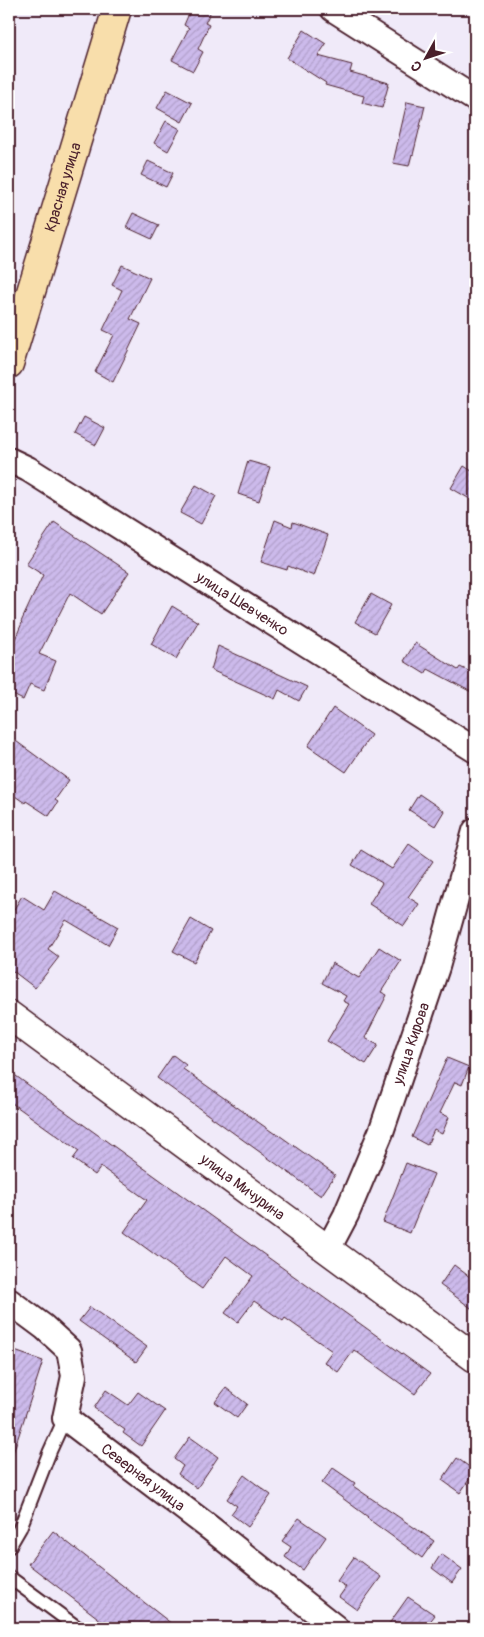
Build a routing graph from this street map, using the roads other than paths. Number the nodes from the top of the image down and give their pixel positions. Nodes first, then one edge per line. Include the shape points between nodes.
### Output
1 (116, 9) edge
2 (332, 9) edge
3 (475, 99) edge
4 (9, 364) edge
5 (9, 460) edge
6 (475, 750) edge
7 (475, 831) edge
8 (9, 1015) edge
9 (328, 1249) junction
10 (9, 1301) edge
11 (475, 1358) edge
12 (65, 1418) junction
13 (9, 1547) edge
14 (9, 1577) edge
15 (78, 1628) edge
16 (336, 1628) edge

1 - 4 main road, Красная улица
2 - 3 street
5 - 6 street, улица Шевченко
7 - 9 street, улица Кирова via 437,967 381,1132
8 - 9 street, улица Мичурина
9 - 11 street, улица Мичурина
10 - 12 street via 69,1350 74,1376
12 - 13 lane via 20,1528
12 - 16 street, Северная улица
14 - 15 lane

